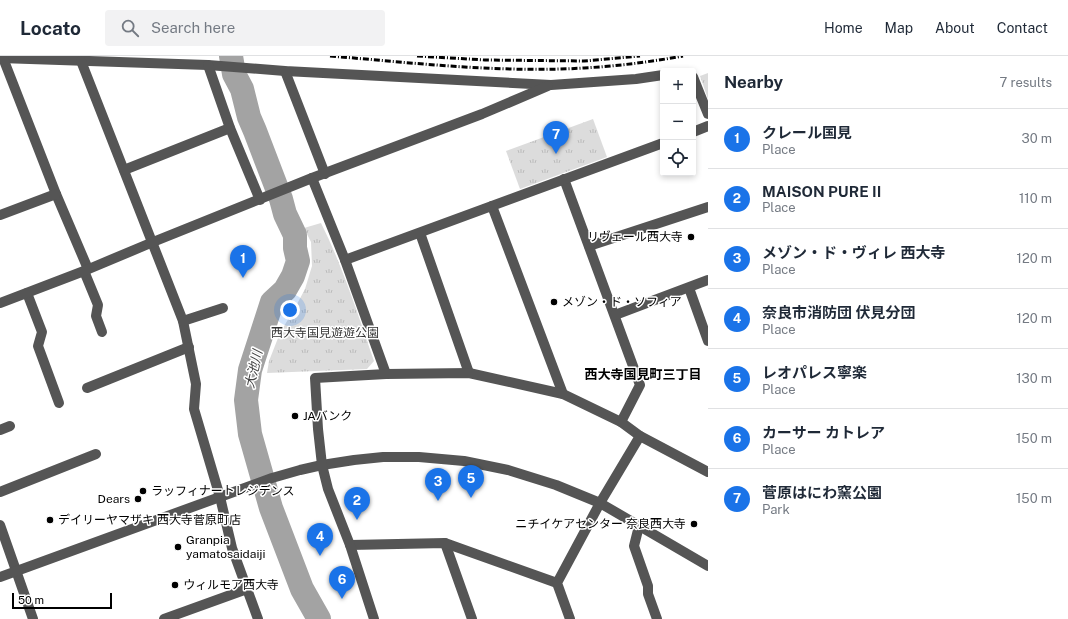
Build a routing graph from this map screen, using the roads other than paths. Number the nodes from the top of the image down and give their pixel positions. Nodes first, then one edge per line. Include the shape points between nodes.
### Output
1 (1, 58) edge
2 (81, 61) junction
3 (208, 65) junction
4 (285, 71) junction
5 (660, 75) edge
6 (696, 84) edge
7 (551, 85) junction
8 (708, 114) edge
9 (708, 126) edge
10 (230, 128) junction
11 (696, 131) edge
12 (660, 144) edge
13 (124, 170) junction
14 (325, 174) junction
15 (312, 178) junction
16 (564, 179) junction
17 (56, 194) junction
18 (262, 199) junction
19 (492, 206) junction
20 (708, 207) edge
21 (0, 216) edge
22 (420, 233) junction
23 (152, 242) junction
24 (589, 246) junction
25 (345, 260) junction
26 (86, 270) junction
27 (708, 280) edge
28 (689, 288) junction
29 (27, 293) junction
30 (0, 303) edge
31 (223, 308) dead end
32 (615, 315) junction
33 (183, 321) junction
34 (102, 332) dead end
35 (708, 341) edge
36 (189, 347) junction
37 (469, 373) junction
38 (386, 374) junction
39 (87, 388) dead end
40 (563, 394) junction
41 (59, 403) dead end
42 (621, 422) junction
43 (10, 426) dead end
44 (0, 430) edge
45 (640, 436) junction
46 (96, 454) dead end
47 (322, 465) junction
48 (708, 472) edge
49 (0, 492) edge
50 (220, 497) junction
51 (600, 503) junction
52 (0, 525) edge
53 (639, 526) junction
54 (445, 543) junction
55 (350, 545) junction
56 (708, 566) edge
57 (17, 572) junction
58 (0, 578) edge
59 (557, 583) junction
60 (247, 588) junction
61 (33, 619) edge
62 (164, 619) edge
63 (258, 619) edge
64 (374, 619) edge
65 (472, 619) edge
66 (570, 619) edge
67 (657, 619) edge

1 - 2 street
1 - 17 street
2 - 3 street
2 - 13 street
3 - 4 street
3 - 10 street
4 - 7 street
4 - 14 street
5 - 7 street
6 - 8 street
7 - 14 street
9 - 11 street
10 - 13 street
10 - 18 street
12 - 16 street
13 - 23 street
14 - 15 street
15 - 18 street
15 - 25 street
16 - 19 street
16 - 24 street
17 - 21 street
17 - 26 street
18 - 23 street
19 - 22 street
19 - 40 street
20 - 24 street
22 - 25 street
22 - 37 street
23 - 26 street
23 - 33 street
24 - 32 street
25 - 38 street
26 - 29 street
26 - 34 street via 98,306 96,316
27 - 28 street
28 - 32 street
28 - 35 street
29 - 30 street
29 - 41 street via 42,332 38,346
31 - 33 street
32 - 42 street via 640,385
33 - 36 street
36 - 39 street
36 - 50 street via 196,384 194,409
37 - 38 street
37 - 40 street
38 - 47 street via 315,378
40 - 42 street
42 - 45 street
43 - 44 street
45 - 48 street
45 - 51 street
46 - 49 street
47 - 50 street via 272,478
47 - 51 street via 383,457 464,461 522,474
47 - 55 street via 328,489
50 - 57 street
50 - 60 street via 232,548
51 - 53 street
51 - 59 street
52 - 57 street
53 - 56 street
53 - 67 street via 634,546
54 - 55 street
54 - 59 street
54 - 65 street
55 - 64 street
57 - 58 street
57 - 61 street
59 - 66 street
60 - 62 street
60 - 63 street

